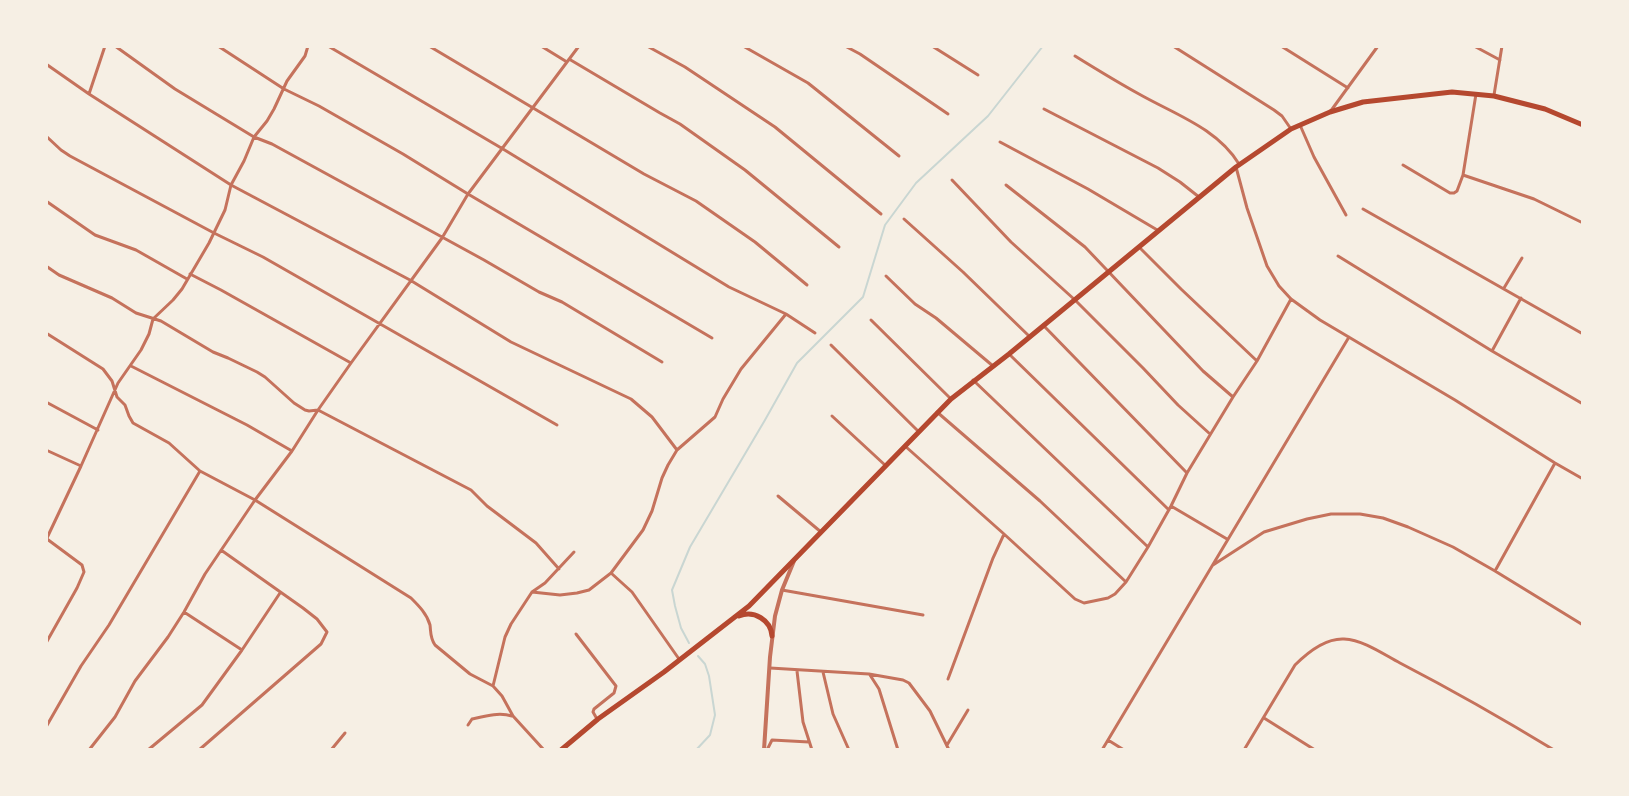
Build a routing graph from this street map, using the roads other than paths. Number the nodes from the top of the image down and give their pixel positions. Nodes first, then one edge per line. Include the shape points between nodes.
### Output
1 (105, 46) edge
2 (115, 46) edge
3 (218, 46) edge
4 (308, 46) edge
5 (328, 46) edge
6 (429, 46) edge
7 (541, 46) edge
8 (579, 46) edge
9 (647, 46) edge
10 (743, 46) edge
11 (846, 46) edge
12 (932, 46) edge
13 (1173, 46) edge
14 (1281, 46) edge
15 (1378, 46) edge
16 (1474, 46) edge
17 (1502, 46) edge
18 (1075, 56) dead end
19 (568, 60) junction
20 (1500, 60) junction
21 (46, 64) edge
22 (978, 75) dead end
23 (284, 88) junction
24 (1348, 88) junction
25 (1476, 93) junction
26 (89, 94) junction
27 (1494, 96) junction
28 (532, 108) junction
29 (1044, 109) dead end
30 (1330, 112) junction
31 (948, 114) dead end
32 (1300, 125) junction
33 (1583, 125) edge
34 (1291, 129) junction
35 (46, 136) edge
36 (254, 137) junction
37 (1000, 142) dead end
38 (503, 148) junction
39 (899, 156) dead end
40 (1403, 165) dead end
41 (1238, 166) junction
42 (1463, 175) junction
43 (952, 180) dead end
44 (231, 185) junction
45 (1006, 185) dead end
46 (468, 194) junction
47 (1200, 197) junction
48 (46, 201) edge
49 (1363, 209) dead end
50 (881, 214) dead end
51 (1346, 215) dead end
52 (904, 219) dead end
53 (1583, 223) edge
54 (1160, 231) junction
55 (214, 233) junction
56 (442, 238) junction
57 (839, 247) dead end
58 (1139, 247) junction
59 (1338, 256) dead end
60 (1522, 258) dead end
61 (46, 266) edge
62 (1108, 271) junction
63 (190, 274) junction
64 (886, 276) dead end
65 (187, 279) junction
66 (410, 280) junction
67 (807, 285) dead end
68 (1504, 288) junction
69 (1522, 298) junction
70 (1075, 300) junction
71 (1291, 300) junction
72 (786, 314) junction
73 (153, 319) junction
74 (871, 320) dead end
75 (380, 324) junction
76 (1043, 325) junction
77 (46, 333) edge
78 (814, 333) dead end
79 (1583, 334) edge
80 (1029, 336) junction
81 (1349, 336) junction
82 (712, 338) dead end
83 (831, 345) dead end
84 (1492, 351) junction
85 (1009, 354) junction
86 (1257, 361) junction
87 (662, 362) dead end
88 (351, 363) junction
89 (130, 366) junction
90 (993, 366) junction
91 (973, 380) junction
92 (115, 389) junction
93 (1233, 397) junction
94 (950, 398) junction
95 (46, 402) edge
96 (1583, 404) edge
97 (318, 410) junction
98 (937, 412) junction
99 (832, 416) dead end
100 (557, 425) dead end
101 (98, 430) junction
102 (919, 432) junction
103 (1210, 434) junction
104 (905, 446) junction
105 (46, 450) edge
106 (677, 450) junction
107 (292, 451) junction
108 (1555, 463) junction
109 (81, 466) junction
110 (886, 466) junction
111 (200, 471) junction
112 (1187, 473) junction
113 (1583, 479) edge
114 (778, 496) dead end
115 (255, 500) junction
116 (1171, 506) junction
117 (1168, 510) junction
118 (822, 532) junction
119 (1004, 534) junction
120 (46, 539) edge
121 (1227, 539) junction
122 (1148, 547) junction
123 (221, 550) junction
124 (574, 552) dead end
125 (796, 559) junction
126 (1210, 567) junction
127 (559, 569) junction
128 (1495, 571) junction
129 (611, 573) junction
130 (1126, 582) junction
131 (782, 590) junction
132 (532, 592) junction
133 (280, 593) junction
134 (184, 612) junction
135 (923, 615) dead end
136 (731, 619) junction
137 (1583, 624) edge
138 (576, 634) dead end
139 (772, 636) junction
140 (46, 643) edge
141 (242, 650) junction
142 (679, 659) junction
143 (770, 668) junction
144 (797, 671) junction
145 (823, 672) junction
146 (869, 674) junction
147 (948, 679) dead end
148 (493, 686) junction
149 (968, 710) dead end
150 (513, 716) junction
151 (1264, 718) junction
152 (598, 719) junction
153 (468, 725) dead end
154 (46, 727) edge
155 (345, 733) dead end
156 (1108, 740) junction
157 (809, 742) junction
158 (947, 745) junction
159 (89, 750) edge
160 (148, 750) edge
161 (199, 750) edge
162 (331, 750) edge
163 (544, 750) edge
164 (561, 750) edge
165 (765, 750) edge
166 (812, 750) edge
167 (849, 750) edge
168 (898, 750) edge
169 (949, 750) edge
170 (1102, 750) edge
171 (1124, 750) edge
172 (1244, 750) edge
173 (1315, 750) edge
174 (1554, 750) edge

1 - 26 street
2 - 36 street via 176,89
3 - 23 street
4 - 23 street
5 - 38 street
6 - 28 street
7 - 19 street
8 - 19 street
9 - 50 street via 685,67 775,127
10 - 39 street via 808,83
11 - 31 street
12 - 22 street
13 - 34 street via 1274,110
14 - 24 street
15 - 24 street
16 - 20 street
17 - 20 street
18 - 41 street via 1139,95 1203,128 1234,156
19 - 28 street
19 - 57 street via 680,124 745,170
20 - 27 street
21 - 26 street
23 - 36 street via 267,122
23 - 46 street
24 - 30 street
25 - 27 highway
25 - 30 highway via 1434,93 1363,102
25 - 42 street
26 - 44 street
27 - 33 highway via 1544,109
28 - 38 street
28 - 67 street via 696,201 755,242
29 - 47 street via 1158,168
30 - 32 highway
32 - 34 highway
32 - 51 street
34 - 41 highway
35 - 55 street via 70,156
36 - 44 street
36 - 56 street
37 - 54 street
38 - 46 street
38 - 72 street via 729,287
40 - 42 street via 1454,193
41 - 47 highway
41 - 71 street via 1247,208 1267,266
42 - 53 street via 1534,199
43 - 70 street via 1011,242
44 - 55 street via 225,210
44 - 66 street
45 - 62 street via 1085,247
46 - 56 street
46 - 82 street
47 - 54 highway
48 - 65 street via 95,235 136,250
49 - 68 street
52 - 80 street
54 - 58 highway
55 - 63 street
55 - 75 street via 263,257
56 - 66 street
56 - 87 street via 562,302
58 - 62 highway
58 - 86 street
59 - 84 street
60 - 68 street
61 - 73 street via 65,278 112,298 131,311
62 - 70 highway
62 - 93 street via 1203,371
63 - 65 street
63 - 88 street
64 - 90 street via 915,304
65 - 73 street via 173,300
66 - 75 street
66 - 106 street via 511,342 631,399 652,417
68 - 69 street
69 - 79 street
69 - 84 street
70 - 76 highway
70 - 103 street
71 - 81 street
71 - 86 street
72 - 78 street
72 - 106 street via 742,369 715,417
73 - 89 street via 149,334
73 - 97 street via 256,372 305,410
74 - 94 street
75 - 88 street
75 - 100 street
76 - 80 highway
76 - 112 street
77 - 92 street via 103,368
80 - 85 highway
81 - 108 street
81 - 121 street
83 - 102 street
84 - 96 street
85 - 90 highway
85 - 117 street
86 - 93 street
88 - 97 street
89 - 92 street
89 - 107 street
90 - 91 highway
91 - 94 highway
91 - 122 street
92 - 101 street
92 - 111 street via 133,423 169,443
93 - 103 street
94 - 98 highway
95 - 101 street
97 - 107 street
97 - 127 street via 471,490 536,543
98 - 102 highway
98 - 130 street via 1040,501
99 - 110 street
101 - 109 street
102 - 104 highway
103 - 112 street
104 - 110 highway
104 - 119 street
105 - 109 street
106 - 129 street via 665,471 643,530
107 - 115 street
108 - 113 street
108 - 128 street
109 - 120 street
110 - 118 highway
111 - 115 street
111 - 154 street
112 - 116 street
114 - 118 street
115 - 123 street
115 - 148 street via 411,598 427,618 431,639 443,653 470,674
116 - 117 street
116 - 121 street
117 - 122 street
118 - 125 highway
119 - 130 street via 1075,599 1084,603 1108,598
119 - 147 street
120 - 140 street via 82,565 84,572
121 - 126 street
122 - 130 street
123 - 133 street
123 - 134 street
124 - 127 street
125 - 131 street
125 - 136 highway via 749,606
126 - 128 street via 1264,532 1331,514 1360,514 1408,527
126 - 156 street
127 - 132 street
128 - 137 street
129 - 132 street via 589,590 577,594
129 - 142 street via 632,592
131 - 135 street
131 - 139 street
132 - 148 street via 505,637
133 - 141 street
133 - 161 street via 317,619 326,629 324,640
134 - 141 street
134 - 159 street via 135,681 115,717
136 - 139 highway via 745,614 755,615 768,623
136 - 142 highway
138 - 152 street via 616,686 614,693 594,709
139 - 143 street
141 - 160 street via 202,705
142 - 152 highway
143 - 144 street
143 - 165 street
144 - 145 street
144 - 157 street via 803,722
145 - 146 street
145 - 167 street via 833,714
146 - 158 street via 908,683 930,711
146 - 168 street via 879,689
148 - 150 street
149 - 158 street
150 - 153 street via 489,715 472,719
150 - 163 street
151 - 172 street
151 - 173 street
151 - 174 street via 1295,665 1305,655 1330,640 1345,639 1363,643 1439,683
152 - 164 highway
155 - 162 street
156 - 170 street
156 - 171 street
157 - 165 street via 772,740
157 - 166 street
158 - 169 street

